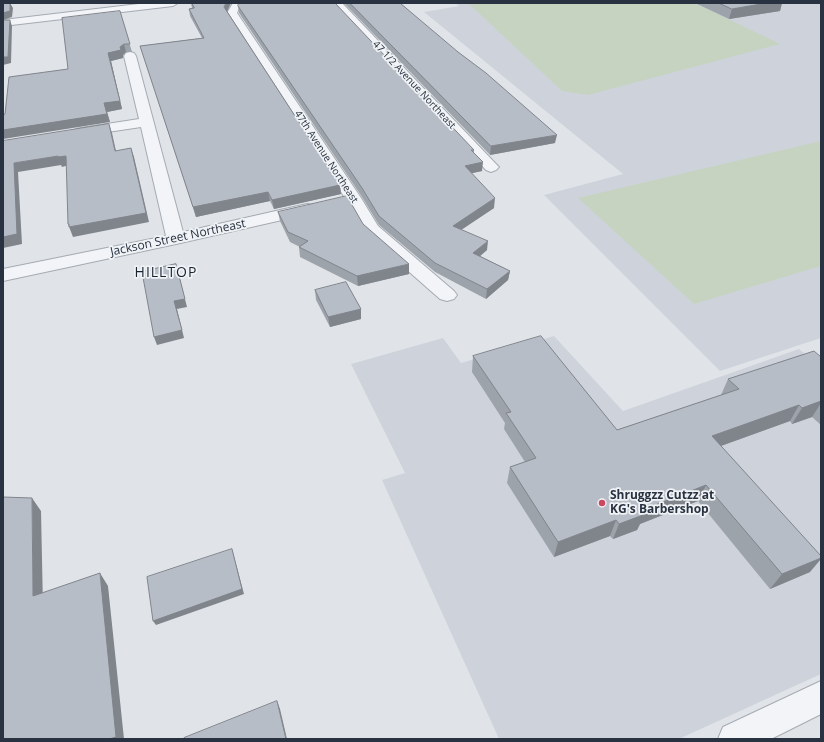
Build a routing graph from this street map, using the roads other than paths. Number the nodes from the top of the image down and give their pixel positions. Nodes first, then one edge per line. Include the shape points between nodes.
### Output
1 (173, 3) edge
2 (240, 3) edge
3 (336, 3) edge
4 (3, 23) edge
5 (130, 56) edge
6 (146, 122) junction
7 (71, 134) edge
8 (491, 167) dead end
9 (338, 202) junction
10 (176, 240) junction
11 (3, 275) edge
12 (446, 295) dead end
13 (821, 697) edge
14 (735, 739) edge

1 - 4 street
2 - 9 street, 47th Avenue Northeast via 232,13
3 - 8 street, 47 1/2 Avenue Northeast
5 - 6 street
6 - 7 street
6 - 10 street
9 - 10 street, Jackson Street Northeast
9 - 12 street, 47th Avenue Northeast
10 - 11 street, Jackson Street Northeast
13 - 14 street

